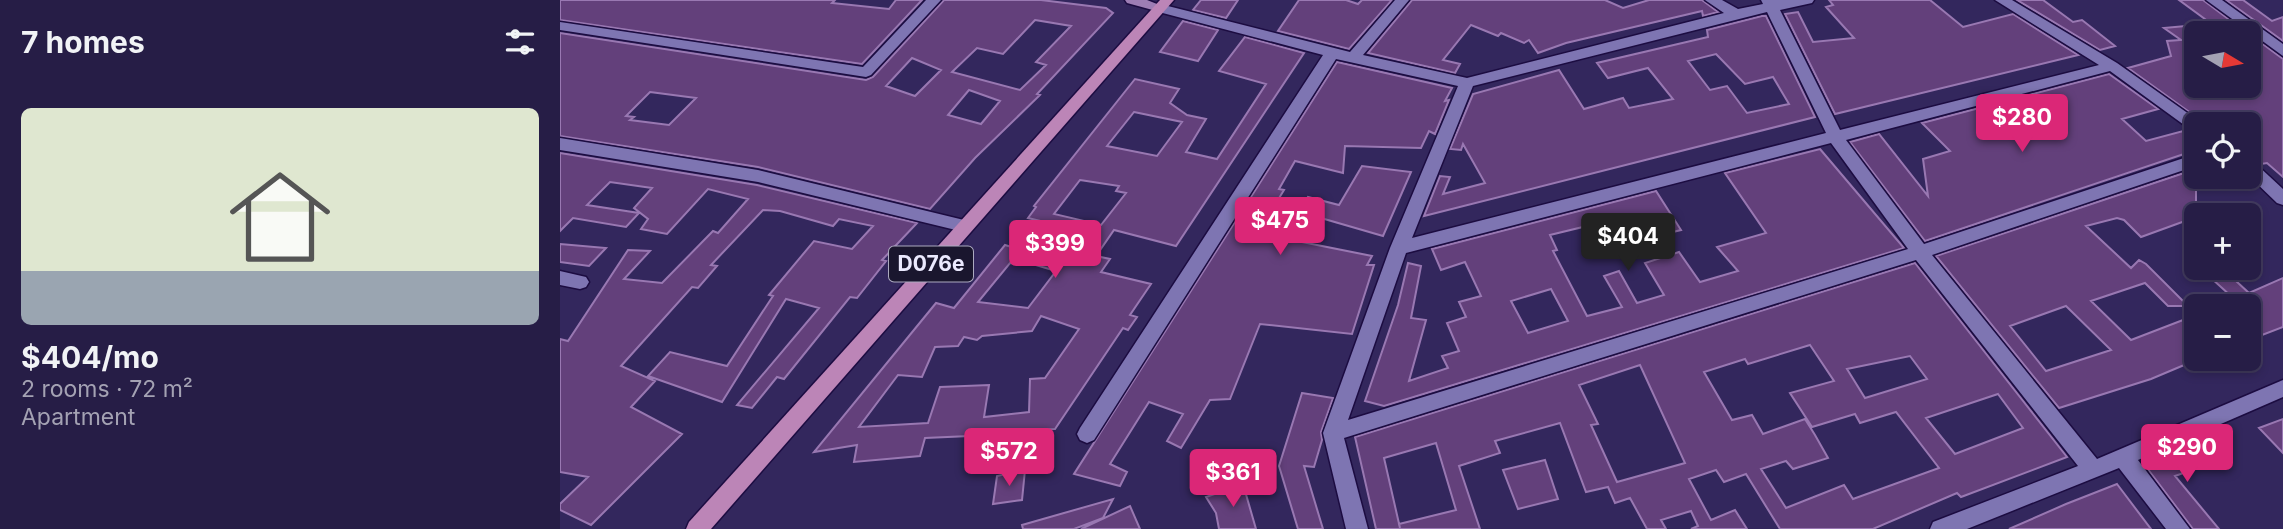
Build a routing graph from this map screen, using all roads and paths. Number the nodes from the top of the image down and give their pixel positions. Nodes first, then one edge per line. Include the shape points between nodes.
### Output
1 (934, 0) edge
2 (1132, 0) edge
3 (1402, 0) edge
4 (1712, 0) edge
5 (1807, 0) edge
6 (2002, 0) edge
7 (2213, 0) edge
8 (1164, 4) edge
9 (1770, 4) edge
10 (1735, 14) junction
11 (560, 26) edge
12 (2283, 51) edge
13 (1332, 52) junction
14 (1353, 58) junction
15 (2112, 66) junction
16 (1467, 83) junction
17 (2184, 117) edge
18 (1836, 138) junction
19 (560, 144) edge
20 (2184, 164) edge
21 (2261, 178) edge
22 (2283, 199) edge
23 (964, 226) junction
24 (1399, 248) junction
25 (1920, 252) junction
26 (560, 278) edge
27 (580, 282) dead end
28 (2283, 388) edge
29 (1333, 433) junction
30 (1087, 434) dead end
31 (2123, 457) junction
32 (2093, 470) junction
33 (697, 529) edge
34 (1357, 529) edge
35 (1941, 529) edge
36 (2179, 529) edge

1 - 11 street via 866,72
2 - 8 main road
3 - 14 street
4 - 10 street
5 - 9 street
6 - 15 street
7 - 12 street
8 - 13 street
8 - 23 main road, D076e
9 - 10 street
9 - 18 street
10 - 16 street
13 - 14 street
13 - 30 street
14 - 16 street
15 - 17 street
15 - 18 street
16 - 24 street
18 - 24 street
18 - 25 street
19 - 23 street via 758,176
20 - 25 street
21 - 22 street
23 - 33 main road, D076e
24 - 29 street
25 - 29 street
25 - 32 street
26 - 27 street
28 - 31 street
29 - 34 street
31 - 32 street
31 - 36 street
32 - 35 street

